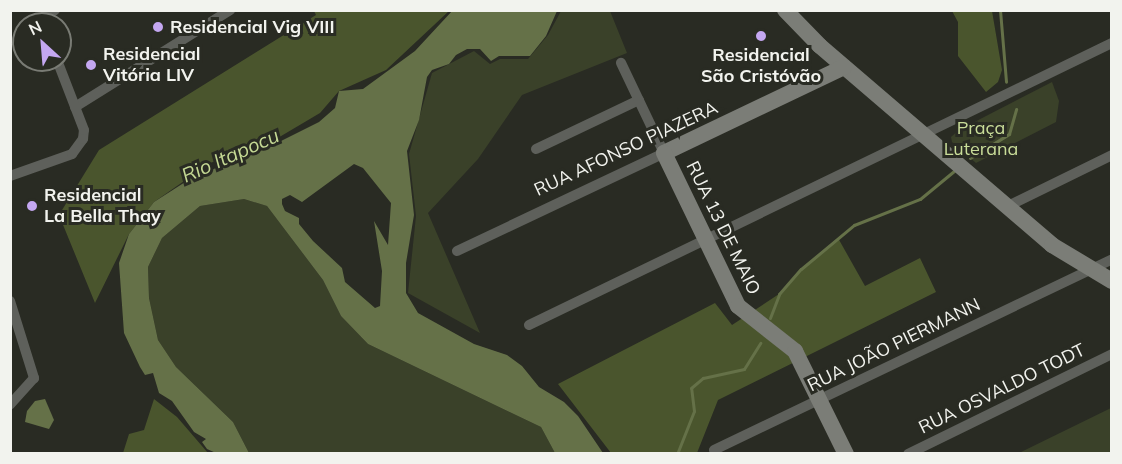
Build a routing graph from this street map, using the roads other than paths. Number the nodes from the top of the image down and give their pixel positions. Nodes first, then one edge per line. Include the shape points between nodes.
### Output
1 (230, 10) edge
2 (785, 10) edge
3 (1112, 43) edge
4 (621, 63) dead end
5 (844, 67) junction
6 (62, 72) edge
7 (640, 103) junction
8 (75, 107) junction
9 (924, 136) junction
10 (537, 152) dead end
11 (664, 153) junction
12 (1112, 155) edge
13 (10, 176) edge
14 (1008, 206) junction
15 (706, 240) junction
16 (457, 251) dead end
17 (1112, 259) edge
18 (1088, 270) junction
19 (1112, 281) edge
20 (10, 301) edge
21 (529, 325) dead end
22 (1112, 354) edge
23 (820, 400) junction
24 (10, 405) edge
25 (714, 450) dead end
26 (846, 453) edge
27 (908, 453) edge

1 - 8 street
2 - 5 main road
3 - 9 street
4 - 7 street, RUA 13 DE MAIO
5 - 9 main road
5 - 11 main road, RUA AFONSO PIAZERA
6 - 8 street
7 - 10 street
7 - 11 street, RUA 13 DE MAIO
8 - 13 street via 84,130 80,147 72,154
9 - 14 main road
9 - 15 street
11 - 15 main road, RUA 13 DE MAIO
11 - 16 street, RUA AFONSO PIAZERA
12 - 14 street
14 - 18 main road
15 - 21 street
15 - 23 main road, RUA 13 DE MAIO via 738,306 753,322 791,346
17 - 18 street, RUA JOÃO PIERMANN
18 - 19 main road
18 - 23 street, RUA JOÃO PIERMANN
20 - 24 street via 34,378
22 - 27 street, RUA OSVALDO TODT
23 - 25 street, RUA JOÃO PIERMANN
23 - 26 main road, RUA 13 DE MAIO

